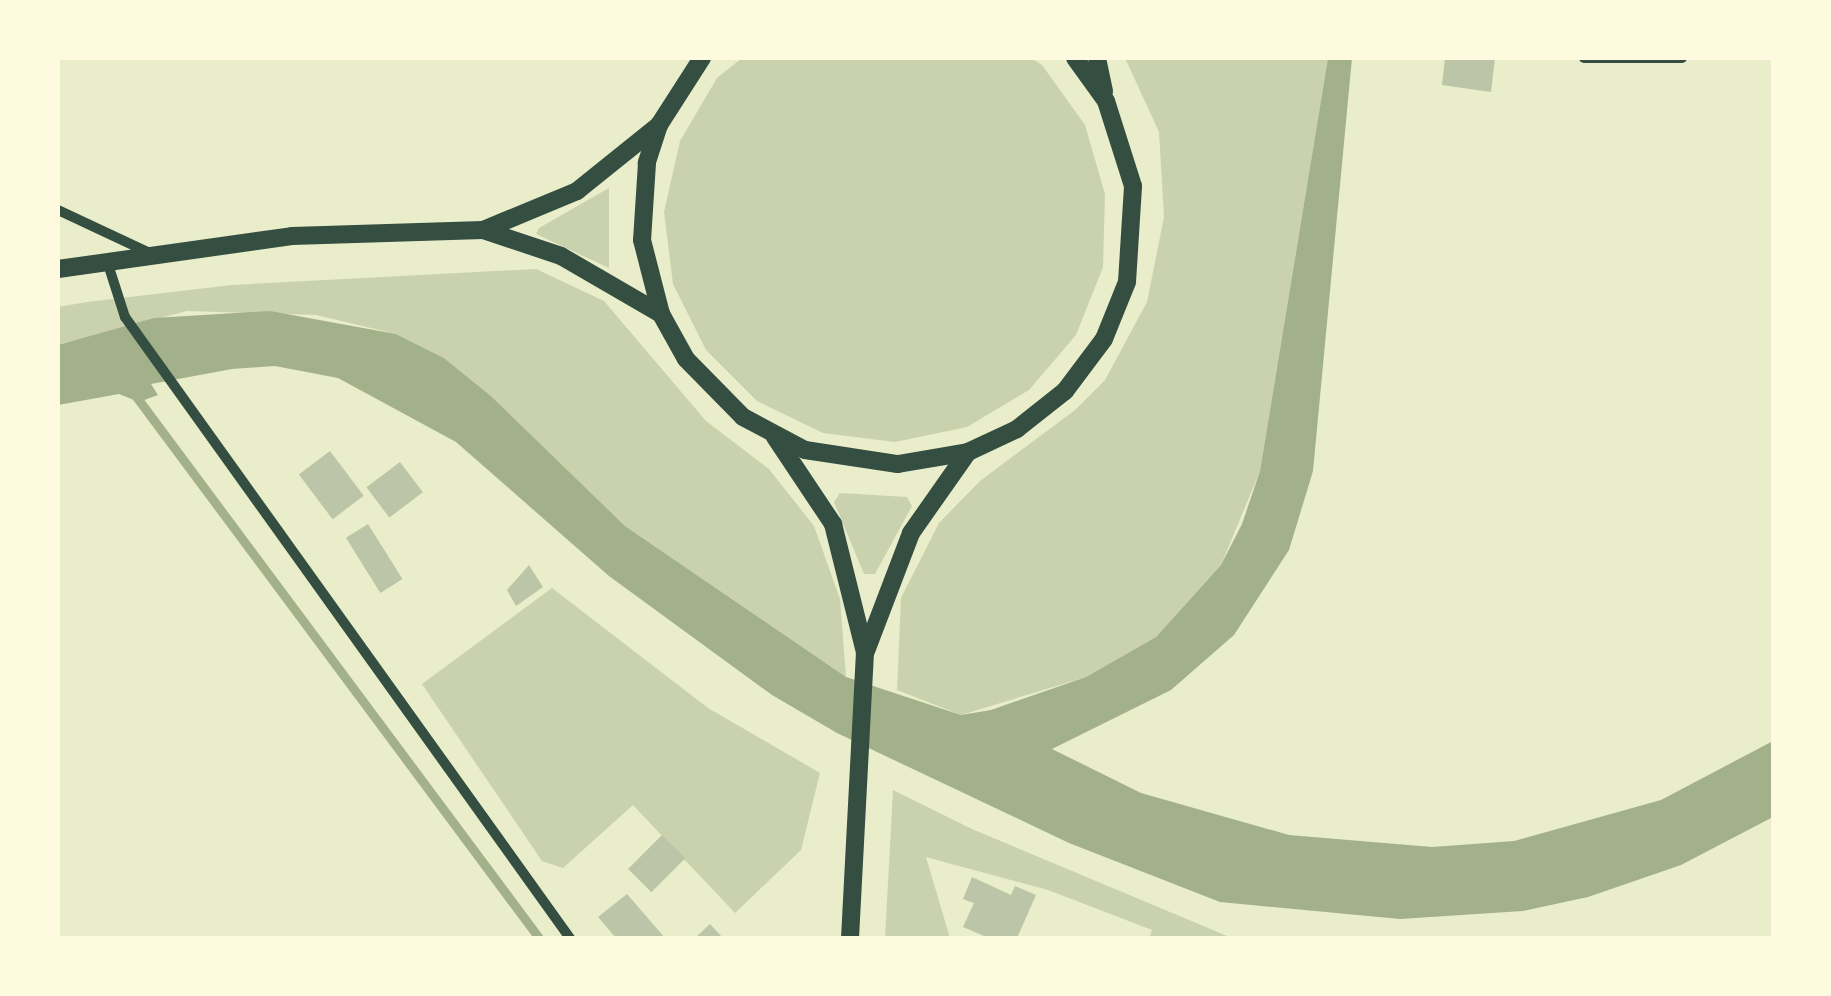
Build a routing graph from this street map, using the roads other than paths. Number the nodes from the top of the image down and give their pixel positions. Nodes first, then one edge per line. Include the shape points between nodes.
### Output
1 (702, 58) edge
2 (1076, 58) edge
3 (1098, 58) edge
4 (1584, 58) edge
5 (1682, 58) edge
6 (1106, 101) junction
7 (660, 124) junction
8 (58, 210) edge
9 (483, 230) junction
10 (151, 254) junction
11 (106, 261) junction
12 (58, 269) edge
13 (661, 314) junction
14 (775, 436) junction
15 (968, 452) junction
16 (866, 652) junction
17 (570, 938) edge
18 (850, 938) edge

1 - 7 main road
2 - 6 main road
3 - 6 main road
4 - 5 street
6 - 15 main road via 1133,186 1127,282 1104,339 1064,391 1016,429
7 - 9 main road via 578,191
7 - 13 main road via 641,205 647,272
8 - 10 street
9 - 10 main road via 292,236
9 - 13 main road via 561,256
10 - 11 main road
11 - 12 main road
11 - 17 street via 125,318
13 - 14 main road via 711,389
14 - 15 main road via 866,463 932,461
14 - 16 main road via 833,524
15 - 16 main road via 910,533
16 - 18 main road

